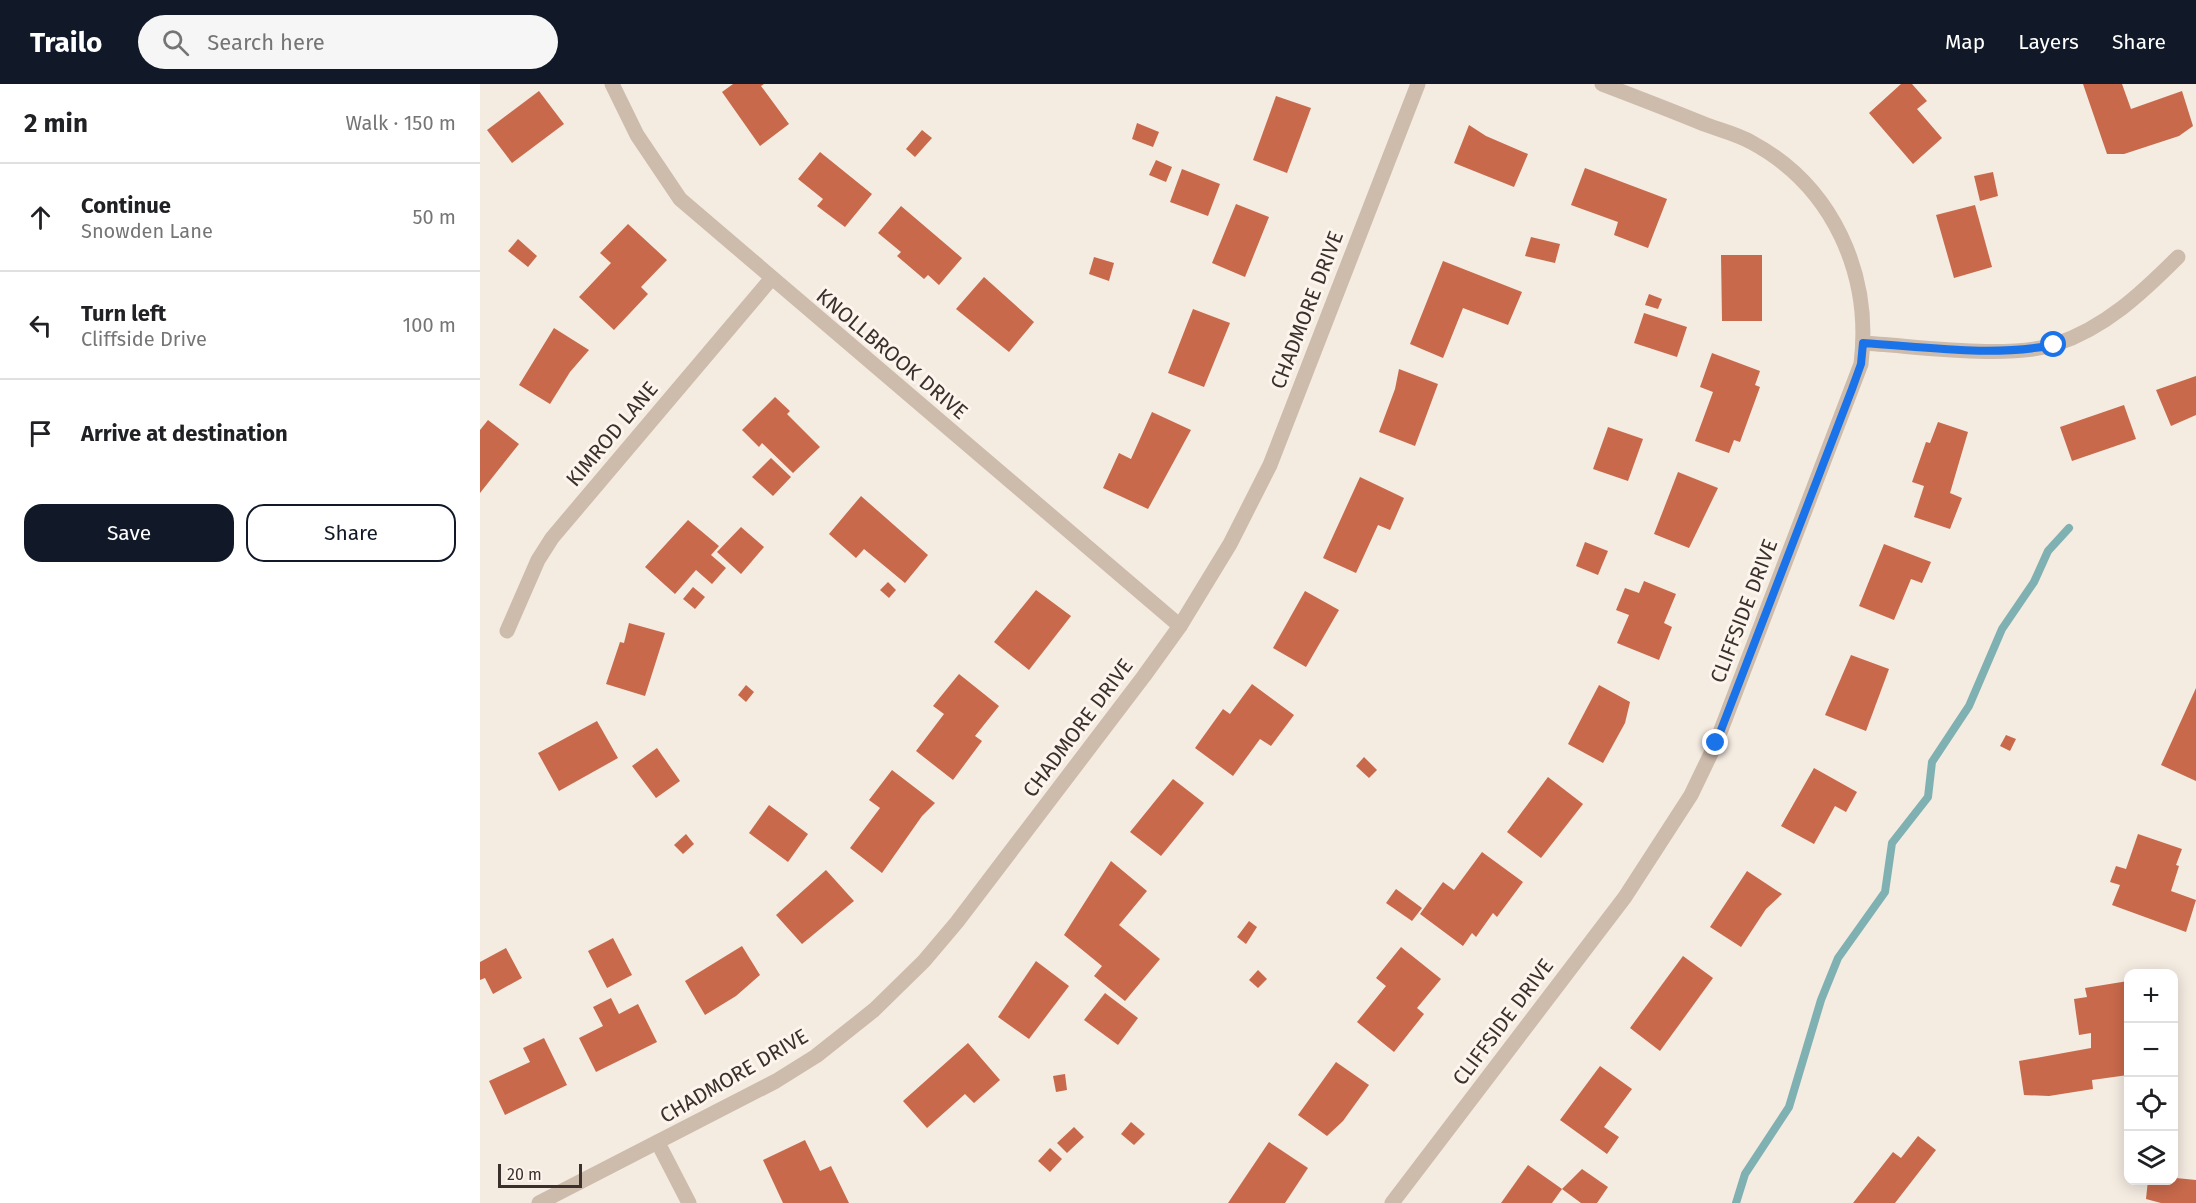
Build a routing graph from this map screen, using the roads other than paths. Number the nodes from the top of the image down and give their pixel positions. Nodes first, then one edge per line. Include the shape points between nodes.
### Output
1 (612, 84) edge
2 (1418, 84) edge
3 (1602, 84) edge
4 (2178, 256) dead end
5 (771, 279) junction
6 (1863, 343) junction
7 (1180, 626) junction
8 (507, 631) dead end
9 (658, 1143) junction
10 (538, 1203) edge
11 (689, 1203) edge
12 (1392, 1203) edge

1 - 5 street, KNOLLBROOK DRIVE via 637,135 680,199
2 - 7 street, CHADMORE DRIVE via 1269,465 1230,544
3 - 6 street, CLIFFSIDE DRIVE via 1750,141 1784,163 1817,194 1851,255 1861,298
4 - 6 street via 2140,295 2112,316 2054,345 1999,351
5 - 7 street, KNOLLBROOK DRIVE
5 - 8 street, KIMROD LANE via 552,538 537,560
6 - 12 street, CLIFFSIDE DRIVE via 1852,389 1716,743 1691,795 1625,897
7 - 9 street, CHADMORE DRIVE via 957,922 916,969 874,1010 816,1056
9 - 10 street, CHADMORE DRIVE
9 - 11 street

